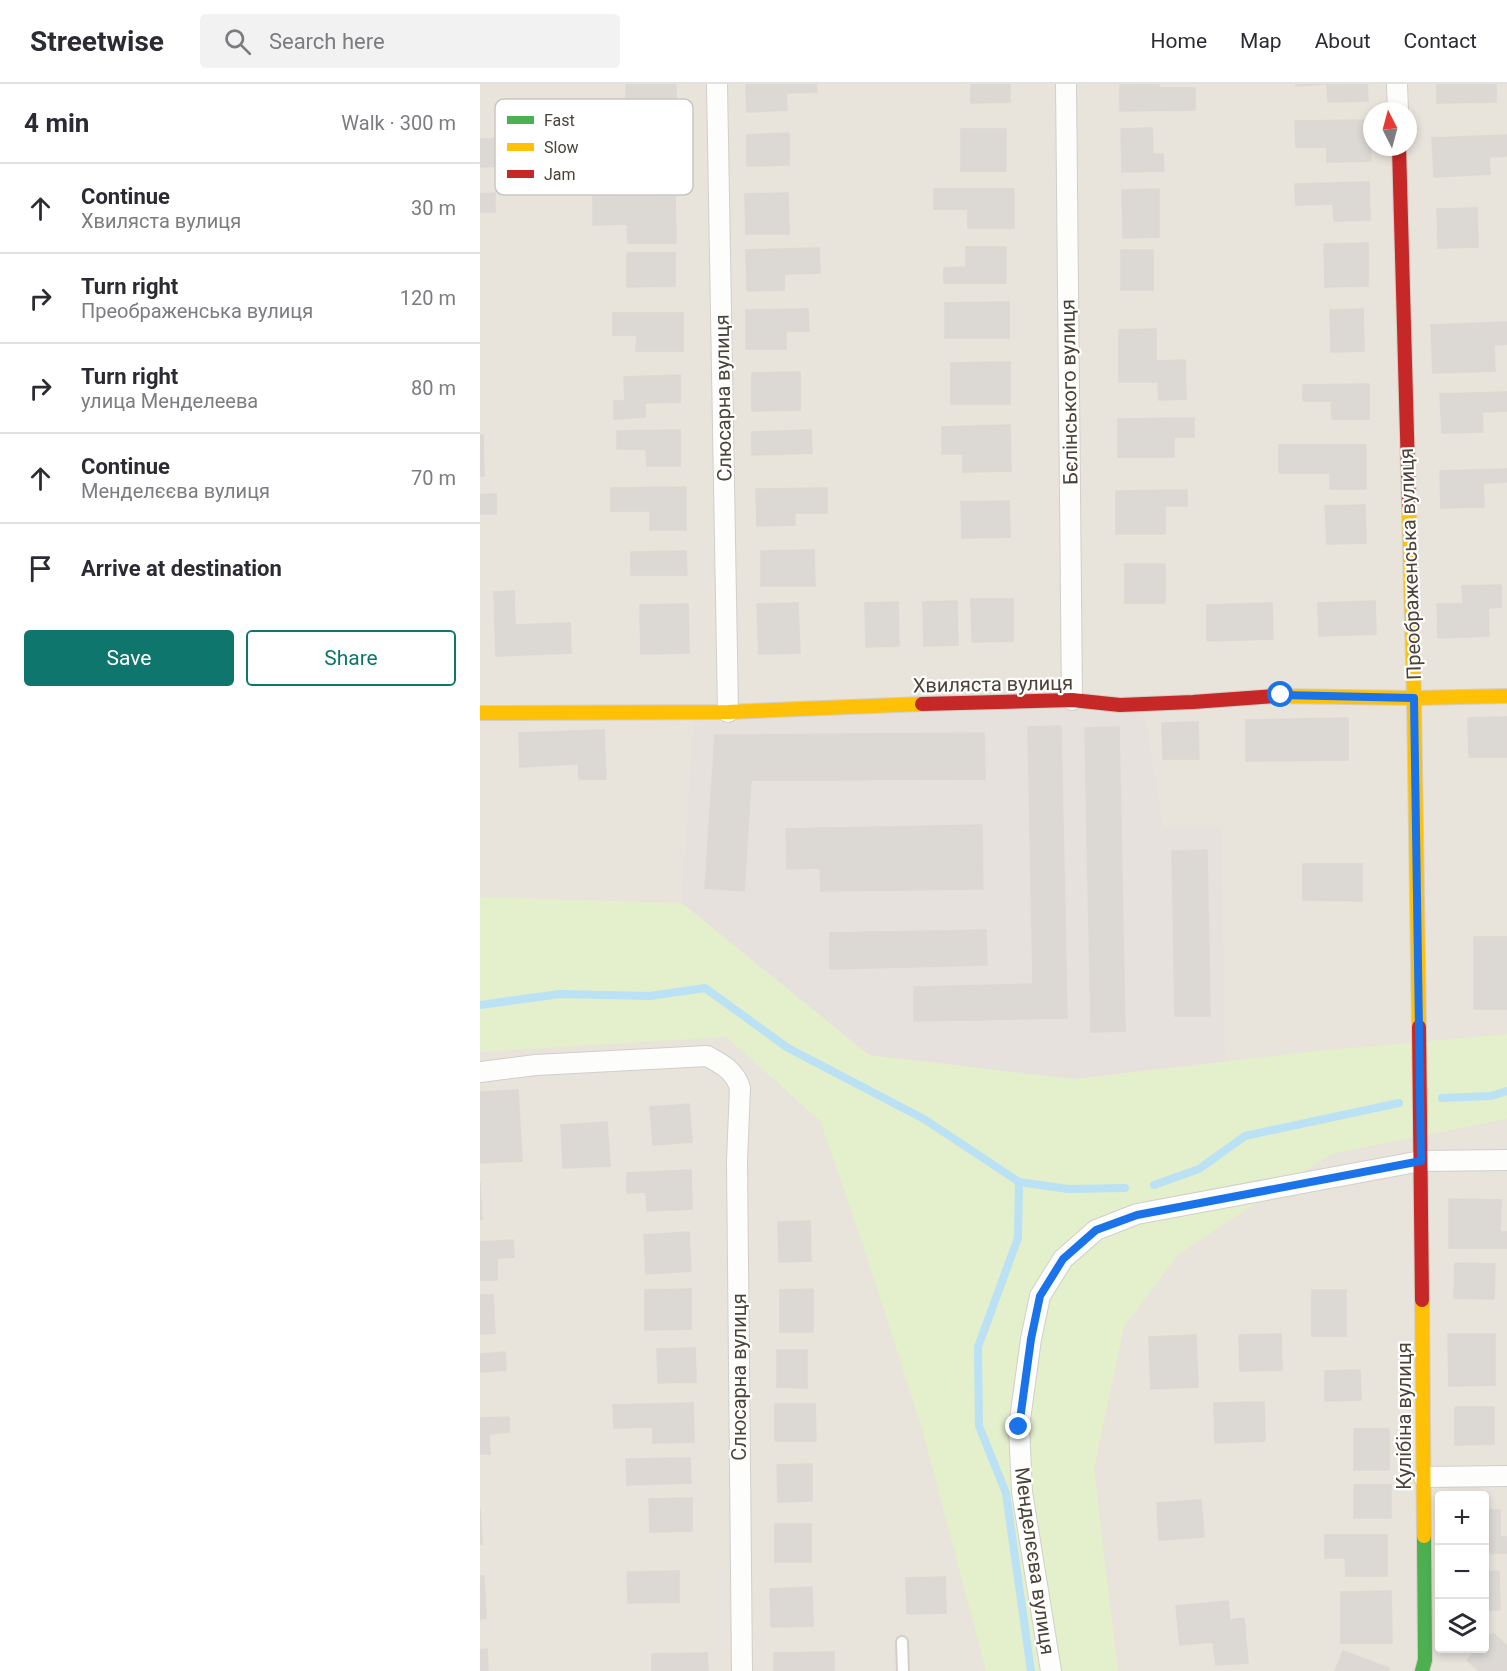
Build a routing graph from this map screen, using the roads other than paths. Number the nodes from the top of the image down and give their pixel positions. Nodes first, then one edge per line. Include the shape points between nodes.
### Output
1 (717, 84) edge
2 (1066, 84) edge
3 (1397, 84) edge
4 (1398, 102) edge
5 (1399, 156) edge
6 (1507, 696) edge
7 (1414, 698) junction
8 (1072, 700) junction
9 (728, 712) junction
10 (480, 713) edge
11 (480, 1072) edge
12 (1507, 1160) edge
13 (1421, 1161) junction
14 (1507, 1476) edge
15 (1424, 1477) junction
16 (902, 1642) dead end
17 (1428, 1667) edge
18 (742, 1671) edge
19 (903, 1671) edge
20 (1051, 1671) edge

1 - 9 street, Слюсарна вулиця
2 - 8 street, Бєлінського вулиця
3 - 4 street
5 - 7 street, Преображенська вулиця
6 - 7 street, Хвиляста вулиця
7 - 8 street, Хвиляста вулиця via 1281,695 1120,705
7 - 13 street, Преображенська вулиця
8 - 9 street, Хвиляста вулиця
9 - 10 street, Хвиляста вулиця
11 - 18 street, Слюсарна вулиця via 536,1065 707,1056 726,1067 739,1083
12 - 13 street, Менделєєва вулиця
13 - 15 street, Кулібіна вулиця
13 - 20 street, Менделєєва вулиця via 1137,1215 1096,1230 1063,1259 1040,1296 1019,1427 1022,1492
14 - 15 street
15 - 17 street, Кулібіна вулиця
16 - 19 lane

